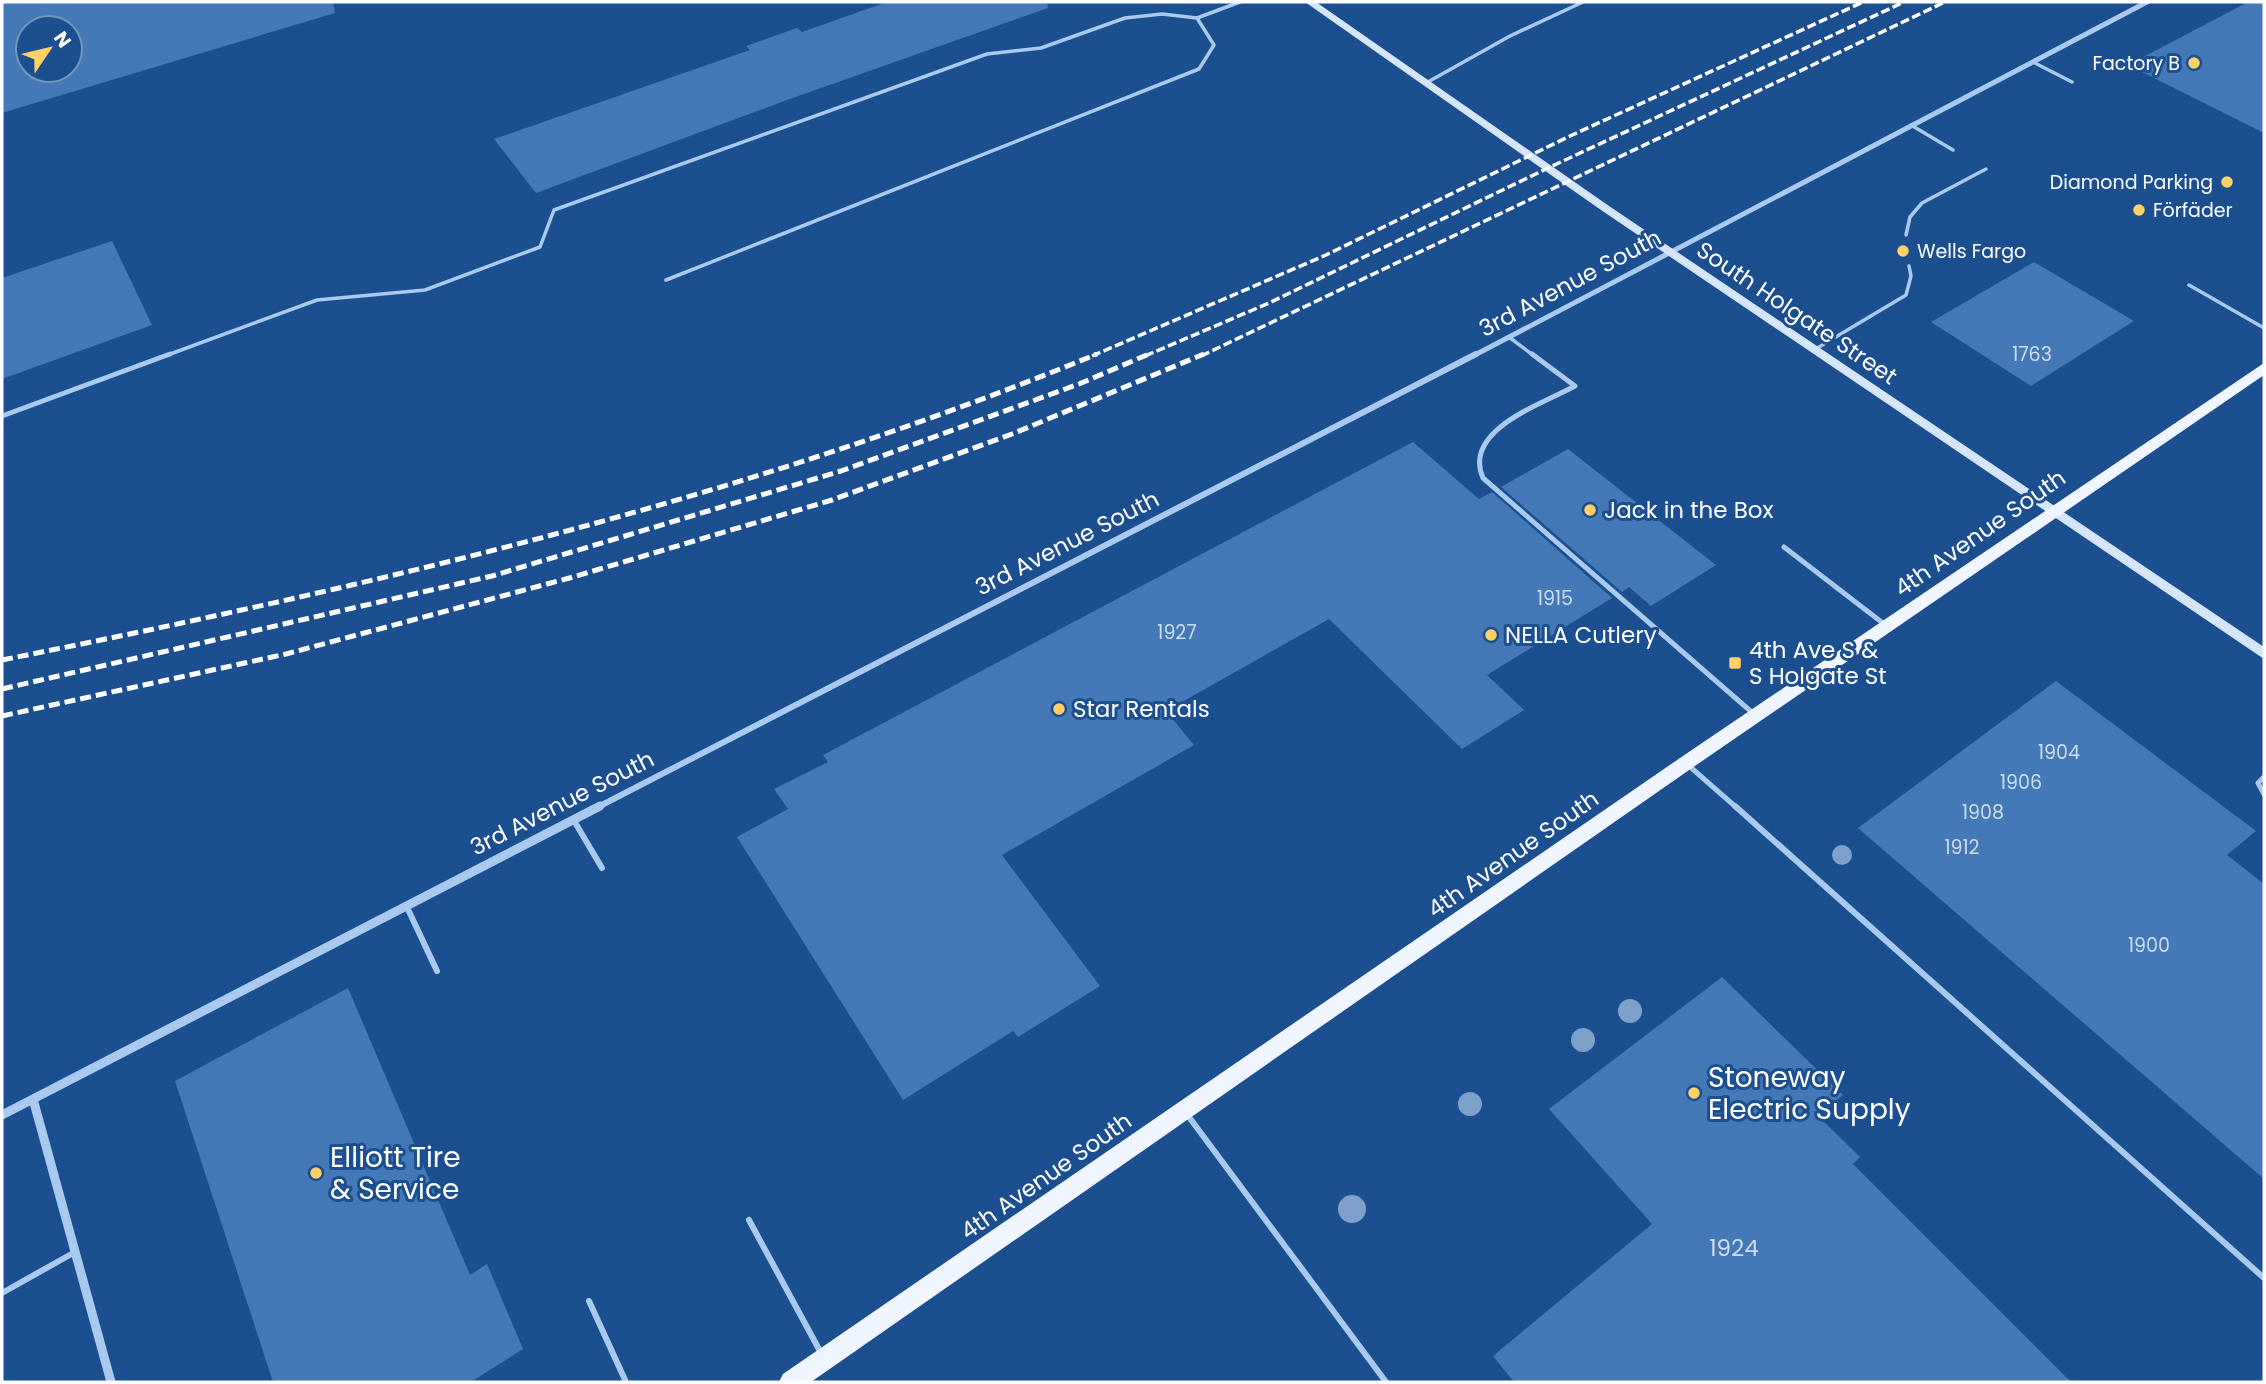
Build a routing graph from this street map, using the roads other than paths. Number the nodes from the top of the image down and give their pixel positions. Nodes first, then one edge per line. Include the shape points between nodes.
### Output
1 (1240, 2) edge
2 (1310, 2) edge
3 (1583, 2) edge
4 (2147, 2) edge
5 (1197, 18) junction
6 (2033, 62) junction
7 (2072, 82) dead end
8 (1426, 83) junction
9 (1911, 125) junction
10 (1953, 150) dead end
11 (1986, 169) dead end
12 (1906, 235) dead end
13 (1670, 252) junction
14 (1909, 266) dead end
15 (666, 279) dead end
16 (2189, 285) dead end
17 (2264, 328) edge
18 (1509, 337) junction
19 (1814, 349) junction
20 (2264, 368) edge
21 (2, 416) edge
22 (2053, 512) junction
23 (1784, 547) dead end
24 (1887, 626) junction
25 (2264, 654) edge
26 (1756, 716) junction
27 (1686, 763) junction
28 (2264, 778) edge
29 (2264, 794) edge
30 (573, 818) junction
31 (602, 868) dead end
32 (406, 905) junction
33 (437, 971) dead end
34 (33, 1099) junction
35 (1184, 1111) junction
36 (2, 1115) edge
37 (749, 1220) dead end
38 (75, 1252) junction
39 (2264, 1278) edge
40 (2, 1293) edge
41 (589, 1301) dead end
42 (824, 1359) junction
43 (111, 1382) edge
44 (626, 1382) edge
45 (791, 1382) edge
46 (1386, 1382) edge

1 - 5 lane
2 - 8 main road, South Holgate Street
3 - 8 lane
4 - 6 street, 3rd Avenue South
5 - 15 lane via 1214,45 1199,69
5 - 21 lane via 1161,14 1125,18 1041,48 987,54 554,210 540,247 425,290 317,300
6 - 7 lane
6 - 9 street, 3rd Avenue South
8 - 13 main road, South Holgate Street
9 - 10 lane
9 - 13 street, 3rd Avenue South
11 - 12 lane via 1922,203 1910,218
13 - 18 street, 3rd Avenue South
13 - 19 main road, South Holgate Street
14 - 19 lane via 1906,295
16 - 17 lane
18 - 26 lane via 1575,386 1482,443 1477,458 1483,478
18 - 30 street, 3rd Avenue South
19 - 22 main road, South Holgate Street
20 - 22 main road, 4th Avenue South
22 - 24 main road, 4th Avenue South
22 - 25 main road, South Holgate Street
23 - 24 lane
24 - 26 main road, 4th Avenue South
26 - 27 main road, 4th Avenue South
27 - 35 main road, 4th Avenue South
27 - 39 lane
28 - 29 lane via 2258,783
30 - 31 lane
30 - 32 street, 3rd Avenue South
32 - 33 lane
32 - 34 street, 3rd Avenue South
34 - 36 street, 3rd Avenue South
34 - 38 street
35 - 42 main road, 4th Avenue South
35 - 46 lane
37 - 42 lane
38 - 40 lane
38 - 43 street
41 - 44 lane
42 - 45 main road, 4th Avenue South

